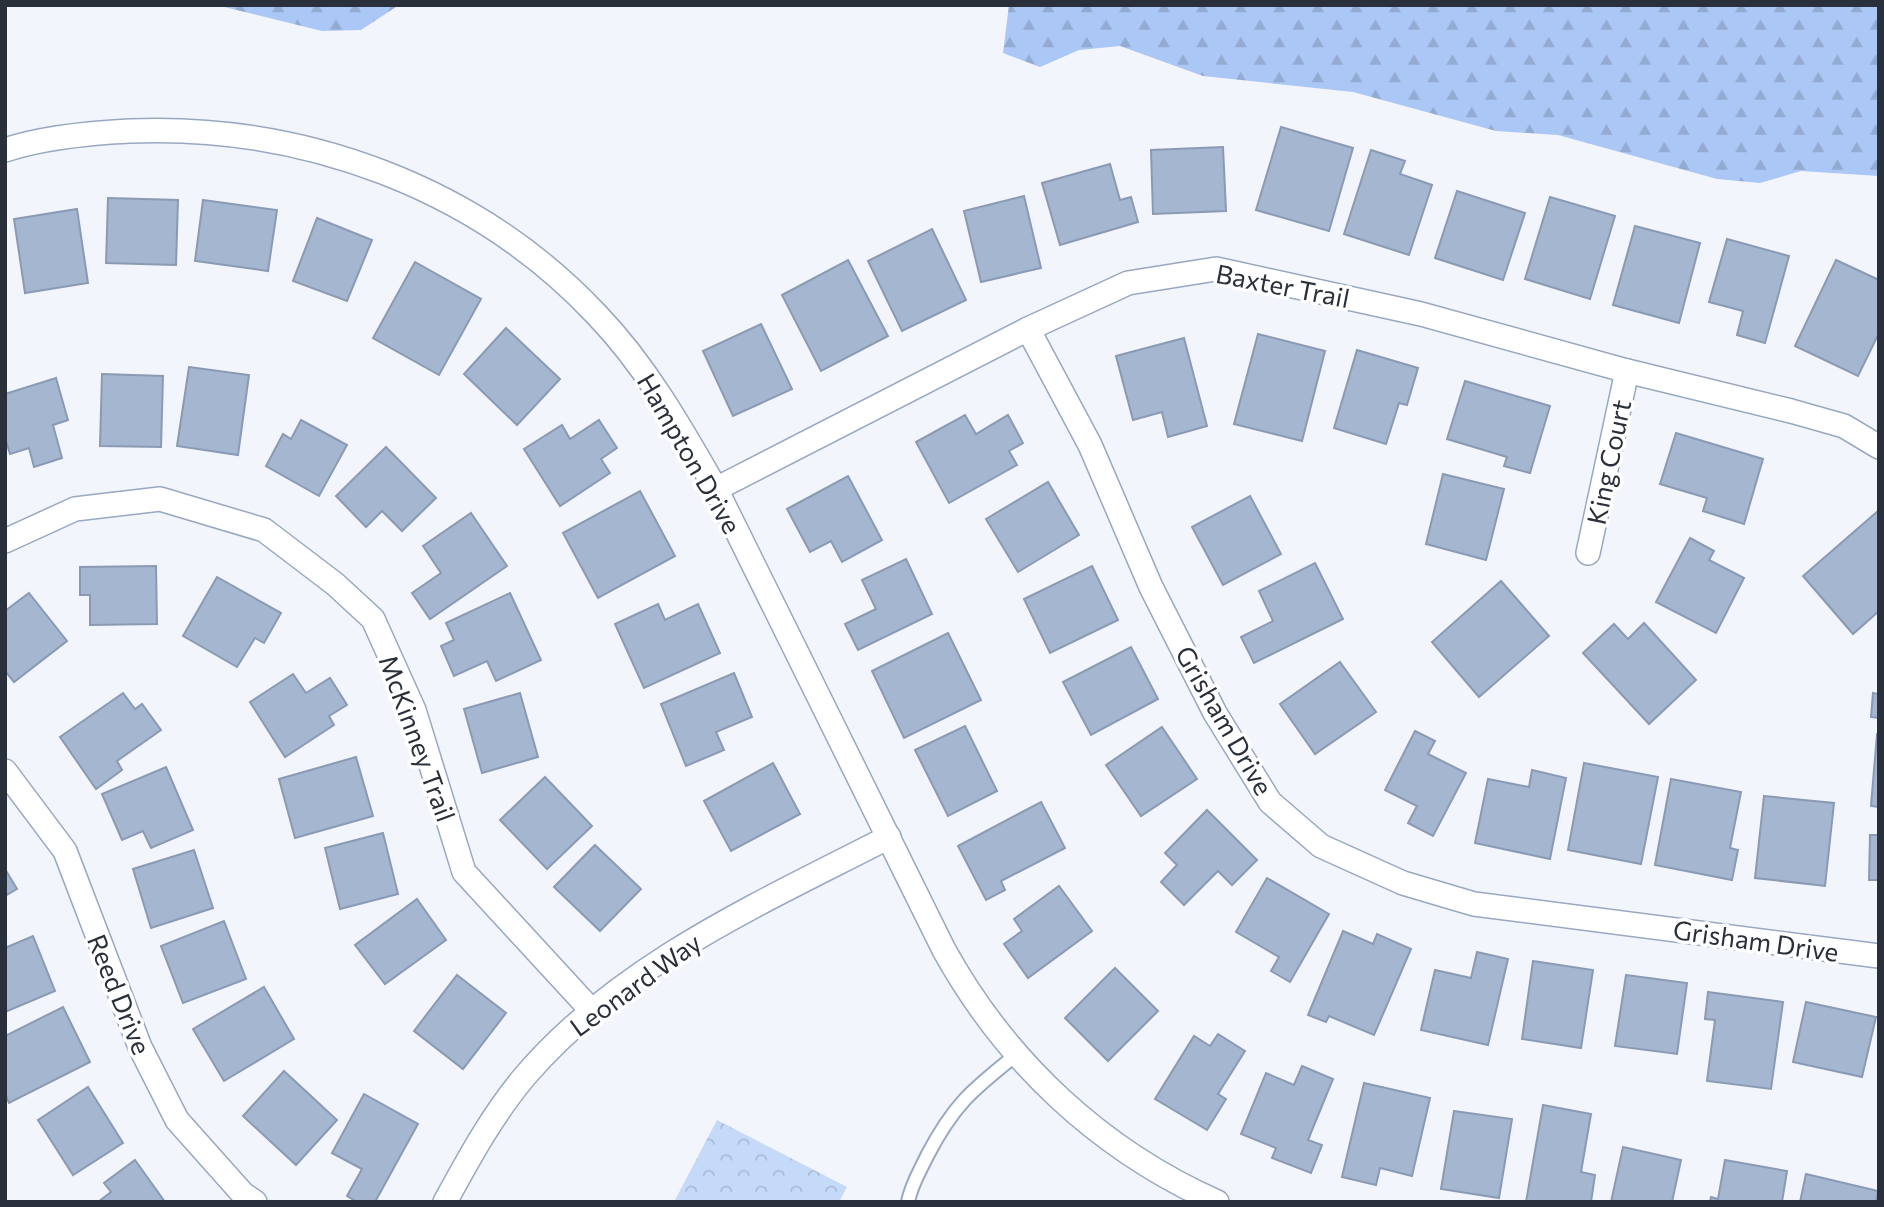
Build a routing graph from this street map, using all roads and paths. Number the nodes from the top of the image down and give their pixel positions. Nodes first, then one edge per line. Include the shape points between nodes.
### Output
1 (5, 150) edge
2 (1028, 329) junction
3 (1627, 371) junction
4 (1879, 447) edge
5 (716, 489) junction
6 (5, 541) edge
7 (1588, 553) dead end
8 (5, 771) edge
9 (889, 837) junction
10 (1879, 956) edge
11 (592, 1011) junction
12 (1017, 1054) junction
13 (909, 1196) edge
14 (255, 1202) edge
15 (445, 1202) edge
16 (1217, 1202) edge

1 - 5 street, Hampton Drive via 110,132 168,129 222,133 315,149 359,162 442,198 525,250 597,315 676,418
2 - 3 street, Baxter Trail via 1128,282 1216,268 1421,314
2 - 5 street, Baxter Trail
2 - 10 street, Grisham Drive via 1090,445 1151,587 1215,713 1270,802 1321,846 1403,883 1474,904
3 - 4 street, Baxter Trail via 1844,426
3 - 7 street, King Court
5 - 9 street, Hampton Drive
6 - 11 street, McKinney Trail via 75,509 160,499 264,530 335,584 373,619 414,710 464,872
8 - 14 street, Reed Drive via 65,851 140,1047 177,1119
9 - 11 street, Leonard Way via 711,928
9 - 12 street, Hampton Drive via 964,986
11 - 15 street, Leonard Way via 525,1076 476,1145
12 - 13 lane via 957,1105
12 - 16 street, Hampton Drive via 1100,1134 1161,1174

